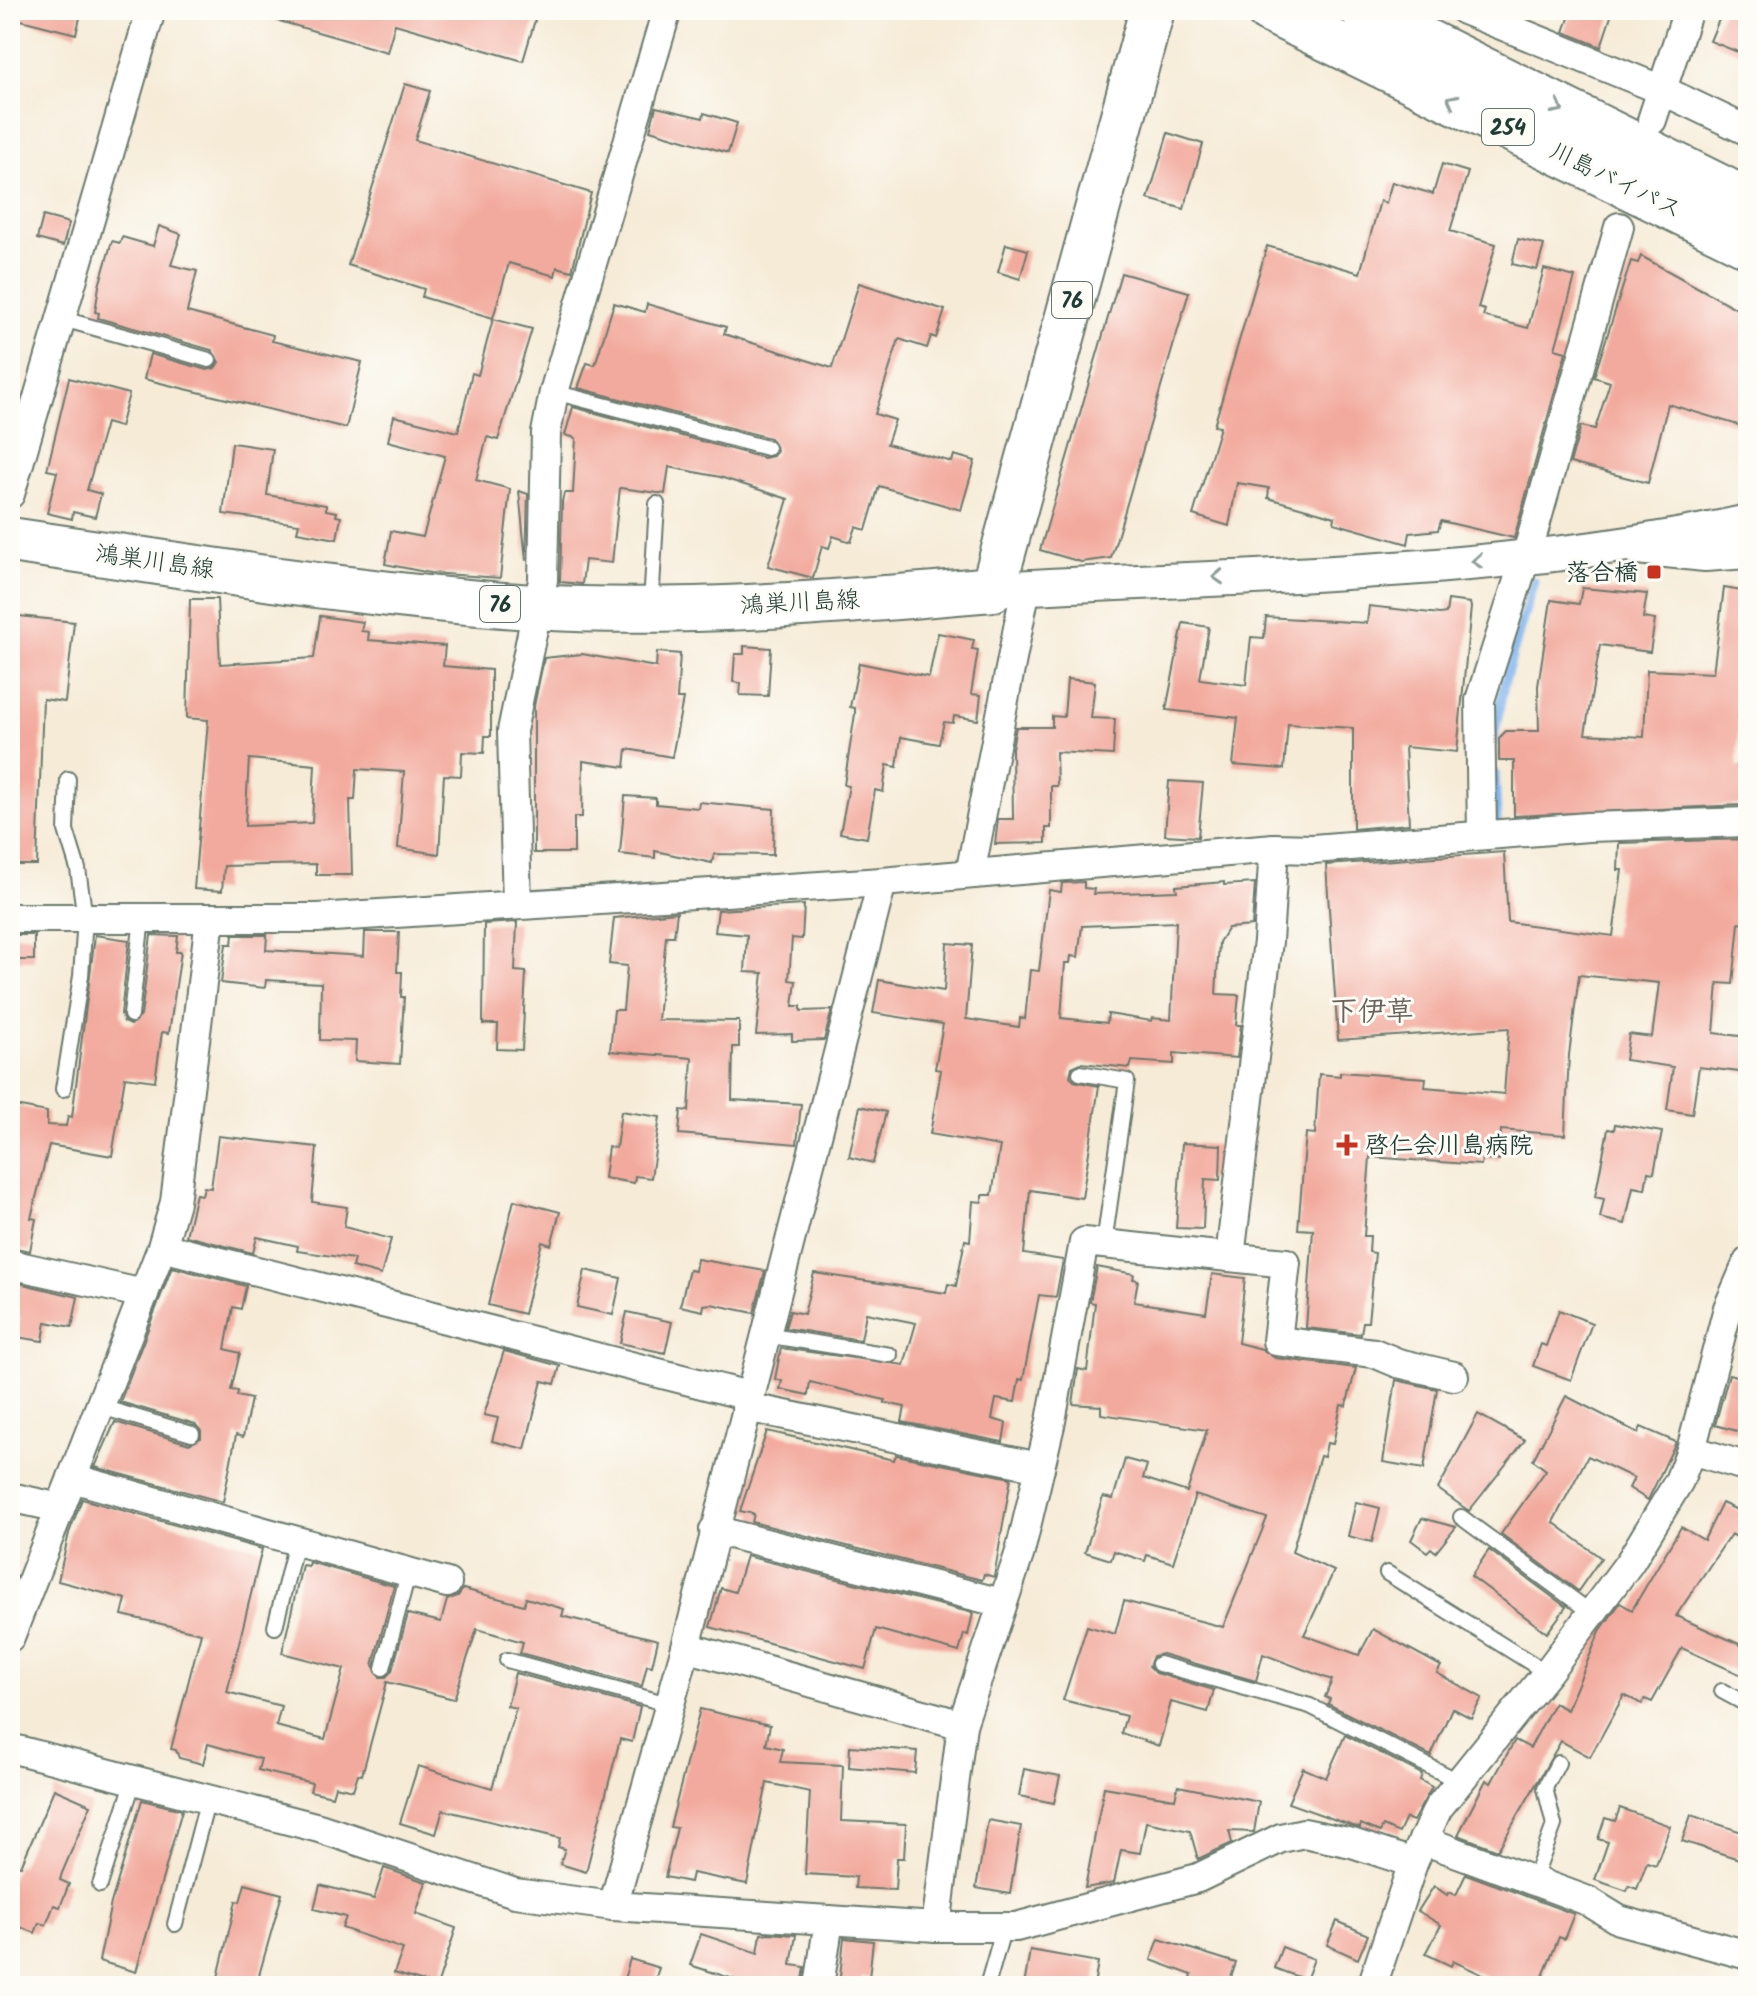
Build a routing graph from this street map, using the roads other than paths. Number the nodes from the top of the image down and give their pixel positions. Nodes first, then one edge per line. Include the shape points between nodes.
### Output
1 (151, 10) edge
2 (667, 10) edge
3 (1152, 10) edge
4 (1268, 10) edge
5 (1363, 10) edge
6 (1464, 10) edge
7 (1688, 10) edge
8 (1703, 10) edge
9 (1680, 40) junction
10 (1662, 90) junction
11 (1652, 120) dead end
12 (1748, 131) edge
13 (1748, 201) edge
14 (1619, 227) dead end
15 (1748, 245) edge
16 (63, 319) junction
17 (209, 360) dead end
18 (554, 392) junction
19 (767, 448) dead end
20 (10, 494) edge
21 (657, 504) dead end
22 (1748, 522) edge
23 (10, 540) edge
24 (1615, 547) junction
25 (1748, 554) edge
26 (1524, 558) junction
27 (1010, 588) junction
28 (535, 607) junction
29 (650, 609) junction
30 (68, 779) dead end
31 (1748, 822) edge
32 (1482, 834) junction
33 (1274, 848) junction
34 (970, 874) junction
35 (882, 882) junction
36 (517, 904) junction
37 (10, 918) edge
38 (85, 918) junction
39 (142, 918) junction
40 (210, 919) junction
41 (131, 1015) dead end
42 (1080, 1073) dead end
43 (63, 1089) dead end
44 (1104, 1244) junction
45 (162, 1247) junction
46 (1230, 1257) junction
47 (1748, 1262) edge
48 (10, 1264) edge
49 (144, 1294) junction
50 (765, 1335) junction
51 (890, 1355) dead end
52 (1454, 1376) dead end
53 (748, 1402) junction
54 (98, 1406) junction
55 (192, 1434) dead end
56 (1691, 1450) junction
57 (1040, 1467) junction
58 (1748, 1467) edge
59 (72, 1478) junction
60 (10, 1497) edge
61 (60, 1508) junction
62 (1461, 1517) dead end
63 (714, 1530) junction
64 (296, 1542) junction
65 (1387, 1573) dead end
66 (408, 1574) junction
67 (447, 1583) dead end
68 (1002, 1603) junction
69 (1590, 1612) junction
70 (275, 1627) dead end
71 (10, 1637) edge
72 (686, 1647) junction
73 (507, 1660) dead end
74 (1159, 1664) dead end
75 (383, 1668) dead end
76 (1547, 1673) junction
77 (1722, 1691) dead end
78 (668, 1704) junction
79 (1748, 1705) edge
80 (962, 1725) junction
81 (10, 1748) edge
82 (1558, 1763) dead end
83 (134, 1780) junction
84 (1458, 1781) junction
85 (208, 1799) junction
86 (1418, 1851) junction
87 (1533, 1882) junction
88 (100, 1885) dead end
89 (613, 1906) junction
90 (829, 1920) junction
91 (175, 1924) dead end
92 (936, 1927) junction
93 (1004, 1927) junction
94 (1748, 1955) edge
95 (819, 1986) edge
96 (987, 1986) edge
97 (1372, 1986) edge

1 - 16 street
2 - 18 street
3 - 27 main road, 76
15 -> 4 main road, 川島バイパス / 254
5 -> 13 main road, 川島バイパス / 254
6 - 10 street
7 - 9 street
8 - 9 street
9 - 10 street
10 - 11 street
10 - 12 street
14 - 26 street
16 - 17 lane
16 - 20 street
18 - 19 lane
18 - 28 street via 546,433 543,580
21 - 29 lane
22 - 24 street
23 - 28 main road, 鴻巣川島線 / 76 via 402,596
24 - 25 street via 1705,557
24 - 26 street
26 -> 27 street
26 - 32 street via 1480,700
27 - 29 main road, 鴻巣川島線 / 76
27 - 34 street
28 - 29 main road, 鴻巣川島線 / 76
28 - 36 street via 512,731
30 - 38 lane via 66,830
31 - 32 street
32 - 33 street
33 - 34 street
33 - 46 street
34 - 35 street
35 - 36 street
35 - 50 street
36 - 40 street via 317,918
37 - 38 street
38 - 39 street
38 - 43 lane
39 - 40 street
39 - 41 lane
40 - 45 street via 175,1202
42 - 44 lane via 1127,1081
44 - 46 street
44 - 57 street via 1084,1242
45 - 49 street
45 - 53 street
46 - 52 street via 1286,1263 1277,1341 1374,1353
47 - 56 street via 1728,1308
48 - 49 street
49 - 54 street
50 - 51 lane
50 - 53 street
53 - 57 street
53 - 63 street
54 - 55 lane
54 - 59 street
56 - 58 street
56 - 69 street via 1653,1527
57 - 68 street
59 - 61 street
59 - 64 street
60 - 61 street
61 - 71 street
62 - 69 lane
63 - 68 street
63 - 72 street
64 - 66 street
64 - 70 lane
65 - 76 lane
66 - 67 street
66 - 75 lane
68 - 80 street
69 - 76 street
72 - 78 street
72 - 80 street
73 - 78 lane
74 - 84 lane via 1310,1706
76 - 84 street
77 - 79 lane
78 - 89 street
80 - 92 street
81 - 83 street
82 - 87 lane via 1545,1788 1552,1837
83 - 85 street
83 - 88 lane
84 - 86 street
85 - 89 street via 319,1828 515,1893
85 - 91 lane
86 - 87 street
86 - 93 street via 1304,1833 1281,1838 1198,1878
86 - 97 street
87 - 94 street via 1588,1901 1619,1920
89 - 90 street
90 - 92 street
90 - 95 street
92 - 93 street
93 - 96 lane

